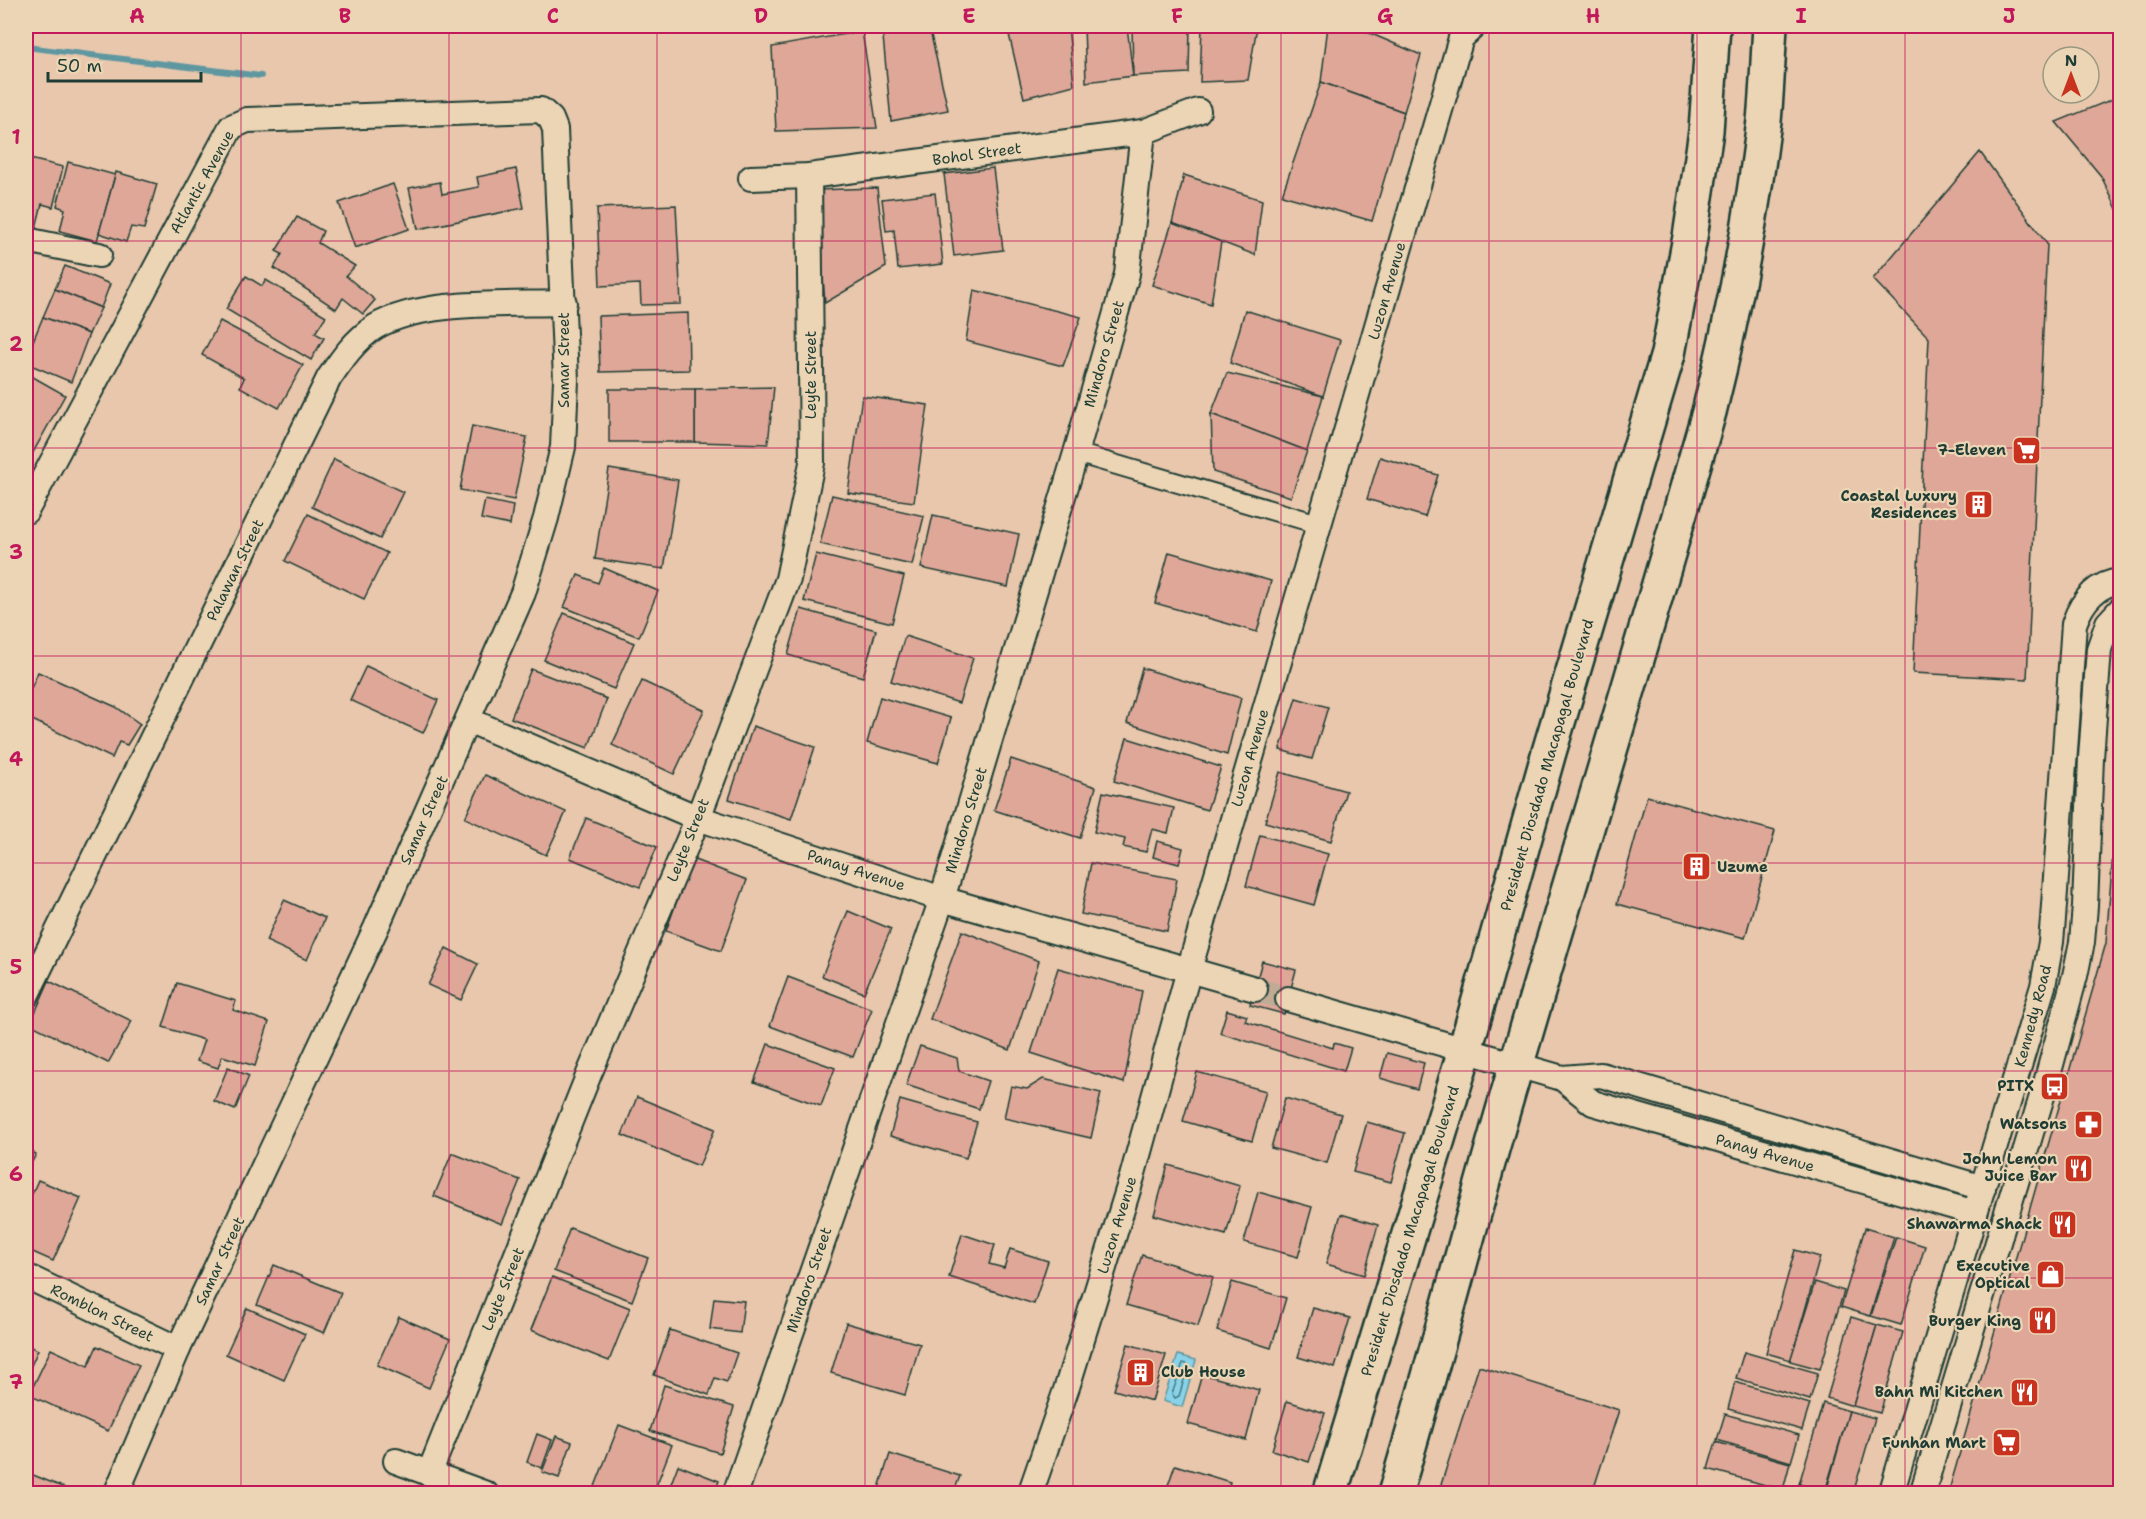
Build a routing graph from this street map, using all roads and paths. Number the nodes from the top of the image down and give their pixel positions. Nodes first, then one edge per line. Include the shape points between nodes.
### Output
1 (1474, 26) edge
2 (1713, 26) edge
3 (1770, 26) edge
4 (542, 110) joint
5 (1198, 111) dead end
6 (1143, 132) junction
7 (809, 176) junction
8 (751, 178) dead end
9 (26, 240) edge
10 (99, 255) dead end
11 (564, 303) junction
12 (1076, 453) junction
13 (26, 511) edge
14 (1318, 524) junction
15 (2121, 581) edge
16 (2121, 610) edge
17 (468, 720) junction
18 (698, 818) junction
19 (942, 899) junction
20 (1189, 970) junction
21 (1255, 989) tunnel mouth
22 (26, 996) edge
23 (1288, 999) tunnel mouth
24 (1465, 1050) junction
25 (1516, 1065) junction
26 (1562, 1078) junction
27 (1983, 1188) junction
28 (1975, 1213) junction
29 (26, 1276) edge
30 (178, 1349) junction
31 (396, 1461) dead end
32 (429, 1474) junction
33 (116, 1494) edge
34 (486, 1494) edge
35 (735, 1494) edge
36 (1030, 1494) edge
37 (1330, 1494) edge
38 (1395, 1494) edge
39 (1891, 1494) edge
40 (1922, 1494) edge

1 - 14 street, Luzon Avenue via 1461,38
2 - 24 main road, President Diosdado Macapagal Boulevard via 1702,154 1668,354
3 - 25 main road via 1764,121 1721,365 1610,755
4 - 11 street, Samar Street via 555,129
4 - 13 street, Atlantic Avenue via 247,120 231,127
5 - 6 street, Bohol Street
6 - 7 street, Bohol Street
6 - 12 street, Mindoro Street via 1127,274
7 - 8 street, Bohol Street
7 - 18 street, Leyte Street via 812,463 788,579
9 - 10 street
11 - 17 street, Samar Street via 563,447 523,593
11 - 22 street, Palawan Street via 411,312 375,327 352,346 329,378
12 - 14 street
12 - 19 street, Mindoro Street
14 - 20 street, Luzon Avenue
15 - 27 street, Kennedy Road via 2105,585 2090,596 2074,624 2052,942
16 - 40 street, Kennedy Road via 2108,623 2099,649 2085,906 2075,976
17 - 18 street, Panay Avenue
17 - 30 street, Samar Street via 376,928
18 - 19 street, Panay Avenue
18 - 32 street, Leyte Street via 589,1074
19 - 20 street, Panay Avenue
19 - 35 street, Mindoro Street
20 - 21 street, Panay Avenue
20 - 36 street, Luzon Avenue via 1132,1177
23 - 24 street, Panay Avenue
24 - 25 street, Panay Avenue
24 - 37 main road, President Diosdado Macapagal Boulevard
25 - 26 street, Panay Avenue
25 - 38 main road
26 - 27 street, Panay Avenue via 1601,1075
26 - 28 street, Panay Avenue via 1593,1103
27 - 28 street, Kennedy Road
28 - 39 street, Kennedy Road
29 - 30 street, Romblon Street
30 - 33 street, Samar Street
31 - 32 street
32 - 34 street

